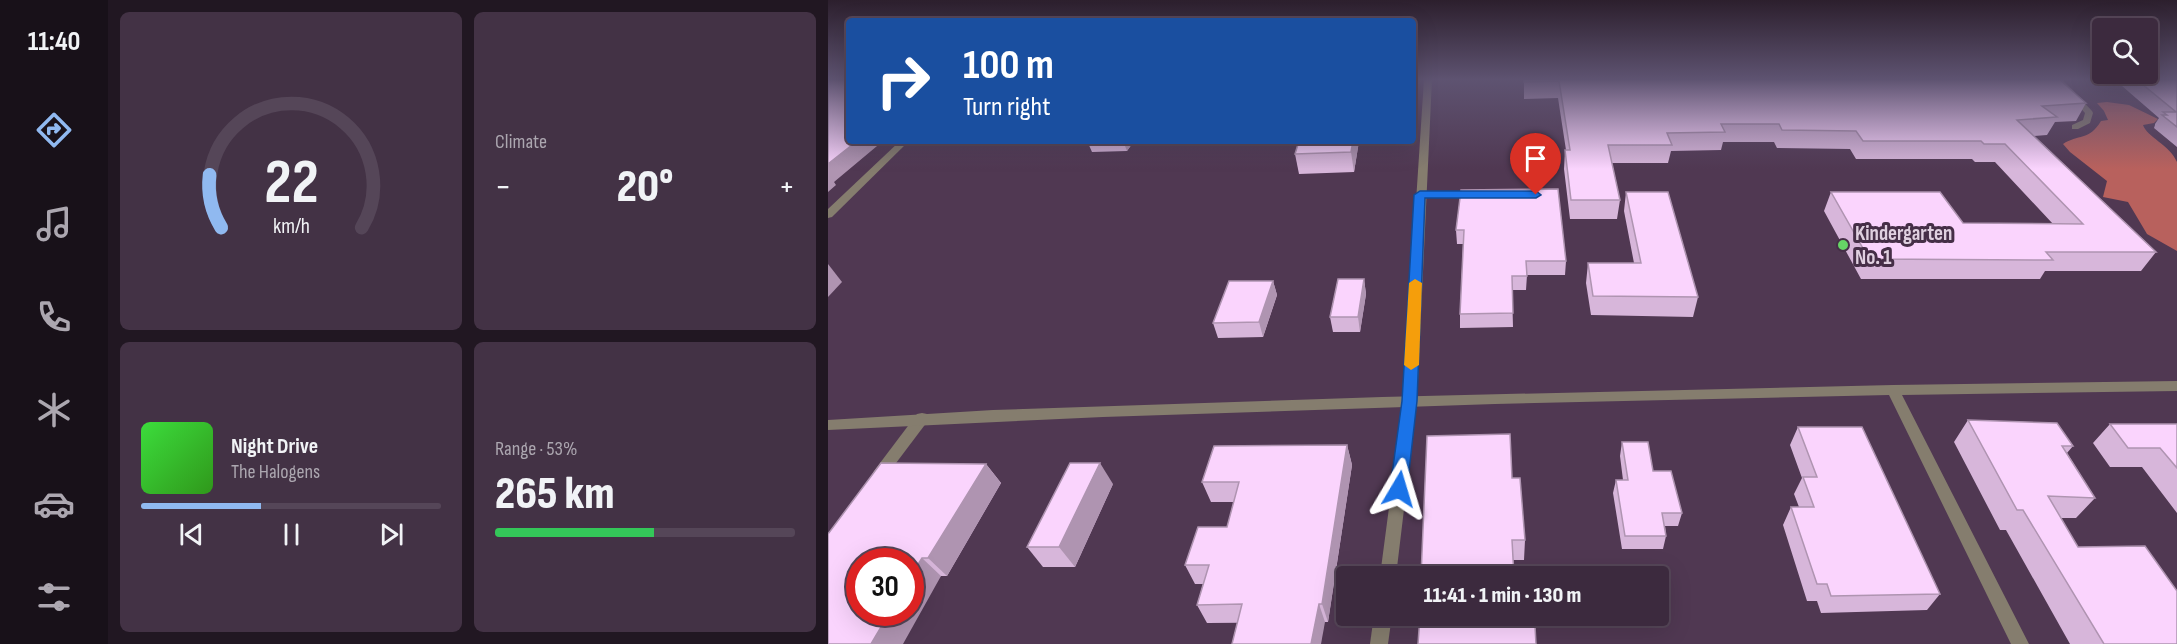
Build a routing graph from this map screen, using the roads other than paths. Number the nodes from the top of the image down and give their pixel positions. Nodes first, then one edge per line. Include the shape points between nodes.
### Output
1 (1426, 109) edge
2 (2085, 109) edge
3 (2075, 127) dead end
4 (902, 144) edge
5 (1420, 195) junction
6 (1489, 195) edge
7 (828, 215) edge
8 (2177, 386) edge
9 (1893, 390) junction
10 (1410, 401) junction
11 (922, 418) junction
12 (828, 425) edge
13 (868, 490) edge
14 (1389, 566) edge
15 (1381, 626) edge
16 (1379, 644) edge
17 (2020, 644) edge

1 - 5 street
2 - 3 street via 2089,113 2087,121
4 - 7 street
5 - 6 street
5 - 10 street
8 - 9 street
9 - 10 street
9 - 17 street
10 - 11 street
10 - 14 street
11 - 12 street
11 - 13 street
15 - 16 street

